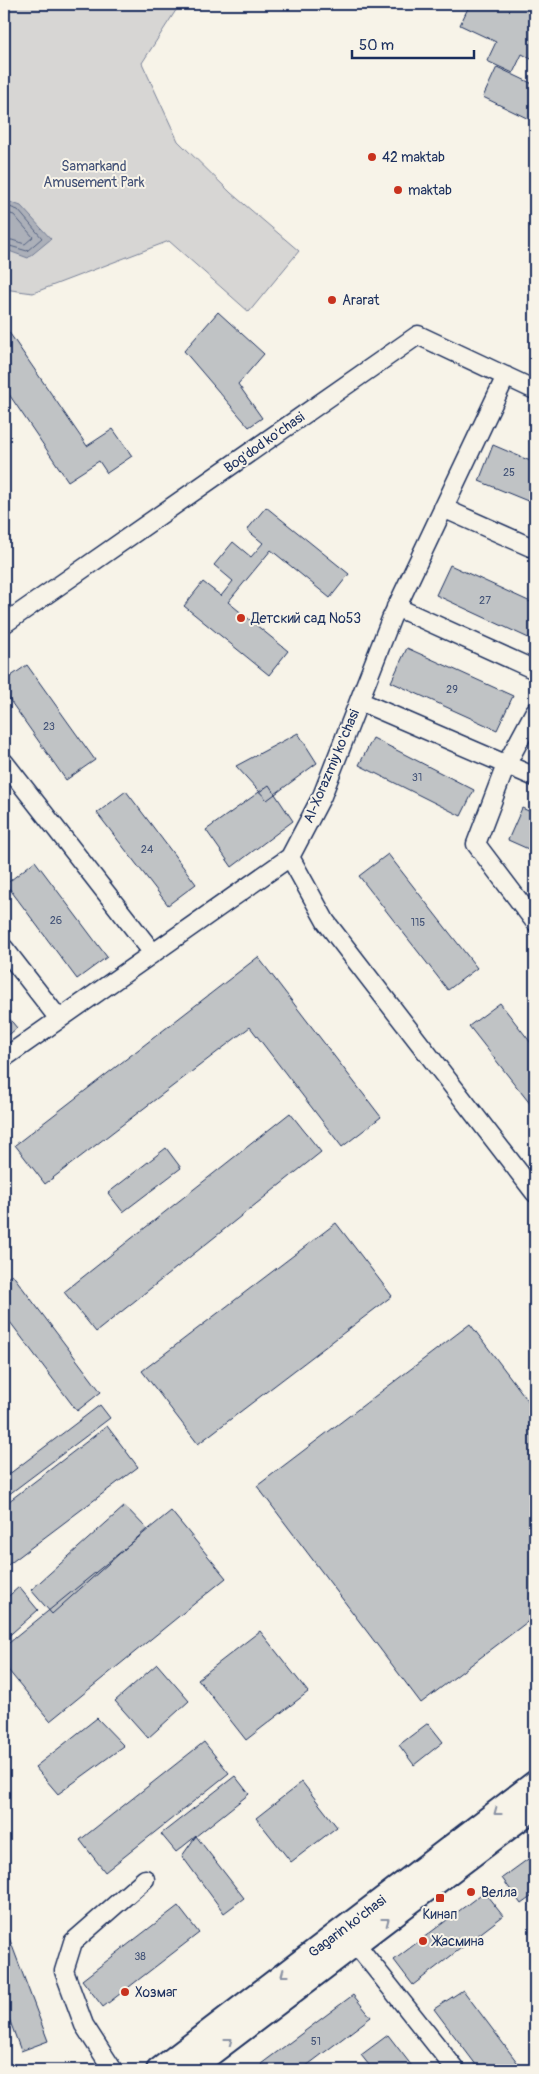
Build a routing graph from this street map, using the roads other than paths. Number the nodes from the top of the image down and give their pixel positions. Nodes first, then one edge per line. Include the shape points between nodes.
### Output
1 (506, 376) junction
2 (535, 390) edge
3 (443, 508) junction
4 (535, 549) edge
5 (396, 607) junction
6 (4, 624) edge
7 (535, 670) edge
8 (359, 701) junction
9 (535, 710) edge
10 (4, 762) edge
11 (506, 765) junction
12 (535, 777) edge
13 (290, 857) junction
14 (535, 922) edge
15 (4, 948) edge
16 (152, 953) junction
17 (59, 1019) junction
18 (4, 1058) edge
19 (535, 1193) edge
20 (535, 1782) edge
21 (535, 1808) edge
22 (145, 1879) dead end
23 (356, 1944) junction
24 (113, 2070) edge
25 (158, 2070) edge
26 (190, 2070) edge
27 (456, 2070) edge

1 - 2 street, Bog'dod ko'chasi
1 - 3 street, Al-Xorazmiy ko'chasi
1 - 6 street, Bog'dod ko'chasi via 418,335
3 - 4 street
3 - 5 street, Al-Xorazmiy ko'chasi
5 - 7 street
5 - 8 street, Al-Xorazmiy ko'chasi
8 - 11 street
8 - 13 street, Al-Xorazmiy ko'chasi via 322,796
9 - 11 street
10 - 16 street
11 - 12 street
11 - 14 street via 476,844
13 - 16 street
13 - 19 street via 326,922
15 - 17 street
16 - 17 street
17 - 18 street
20 -> 25 main road, Gagarin ko'chasi
23 -> 21 main road, Gagarin ko'chasi
22 - 24 street via 73,1942 64,1971 84,2025
26 -> 23 main road, Gagarin ko'chasi
23 - 27 street

